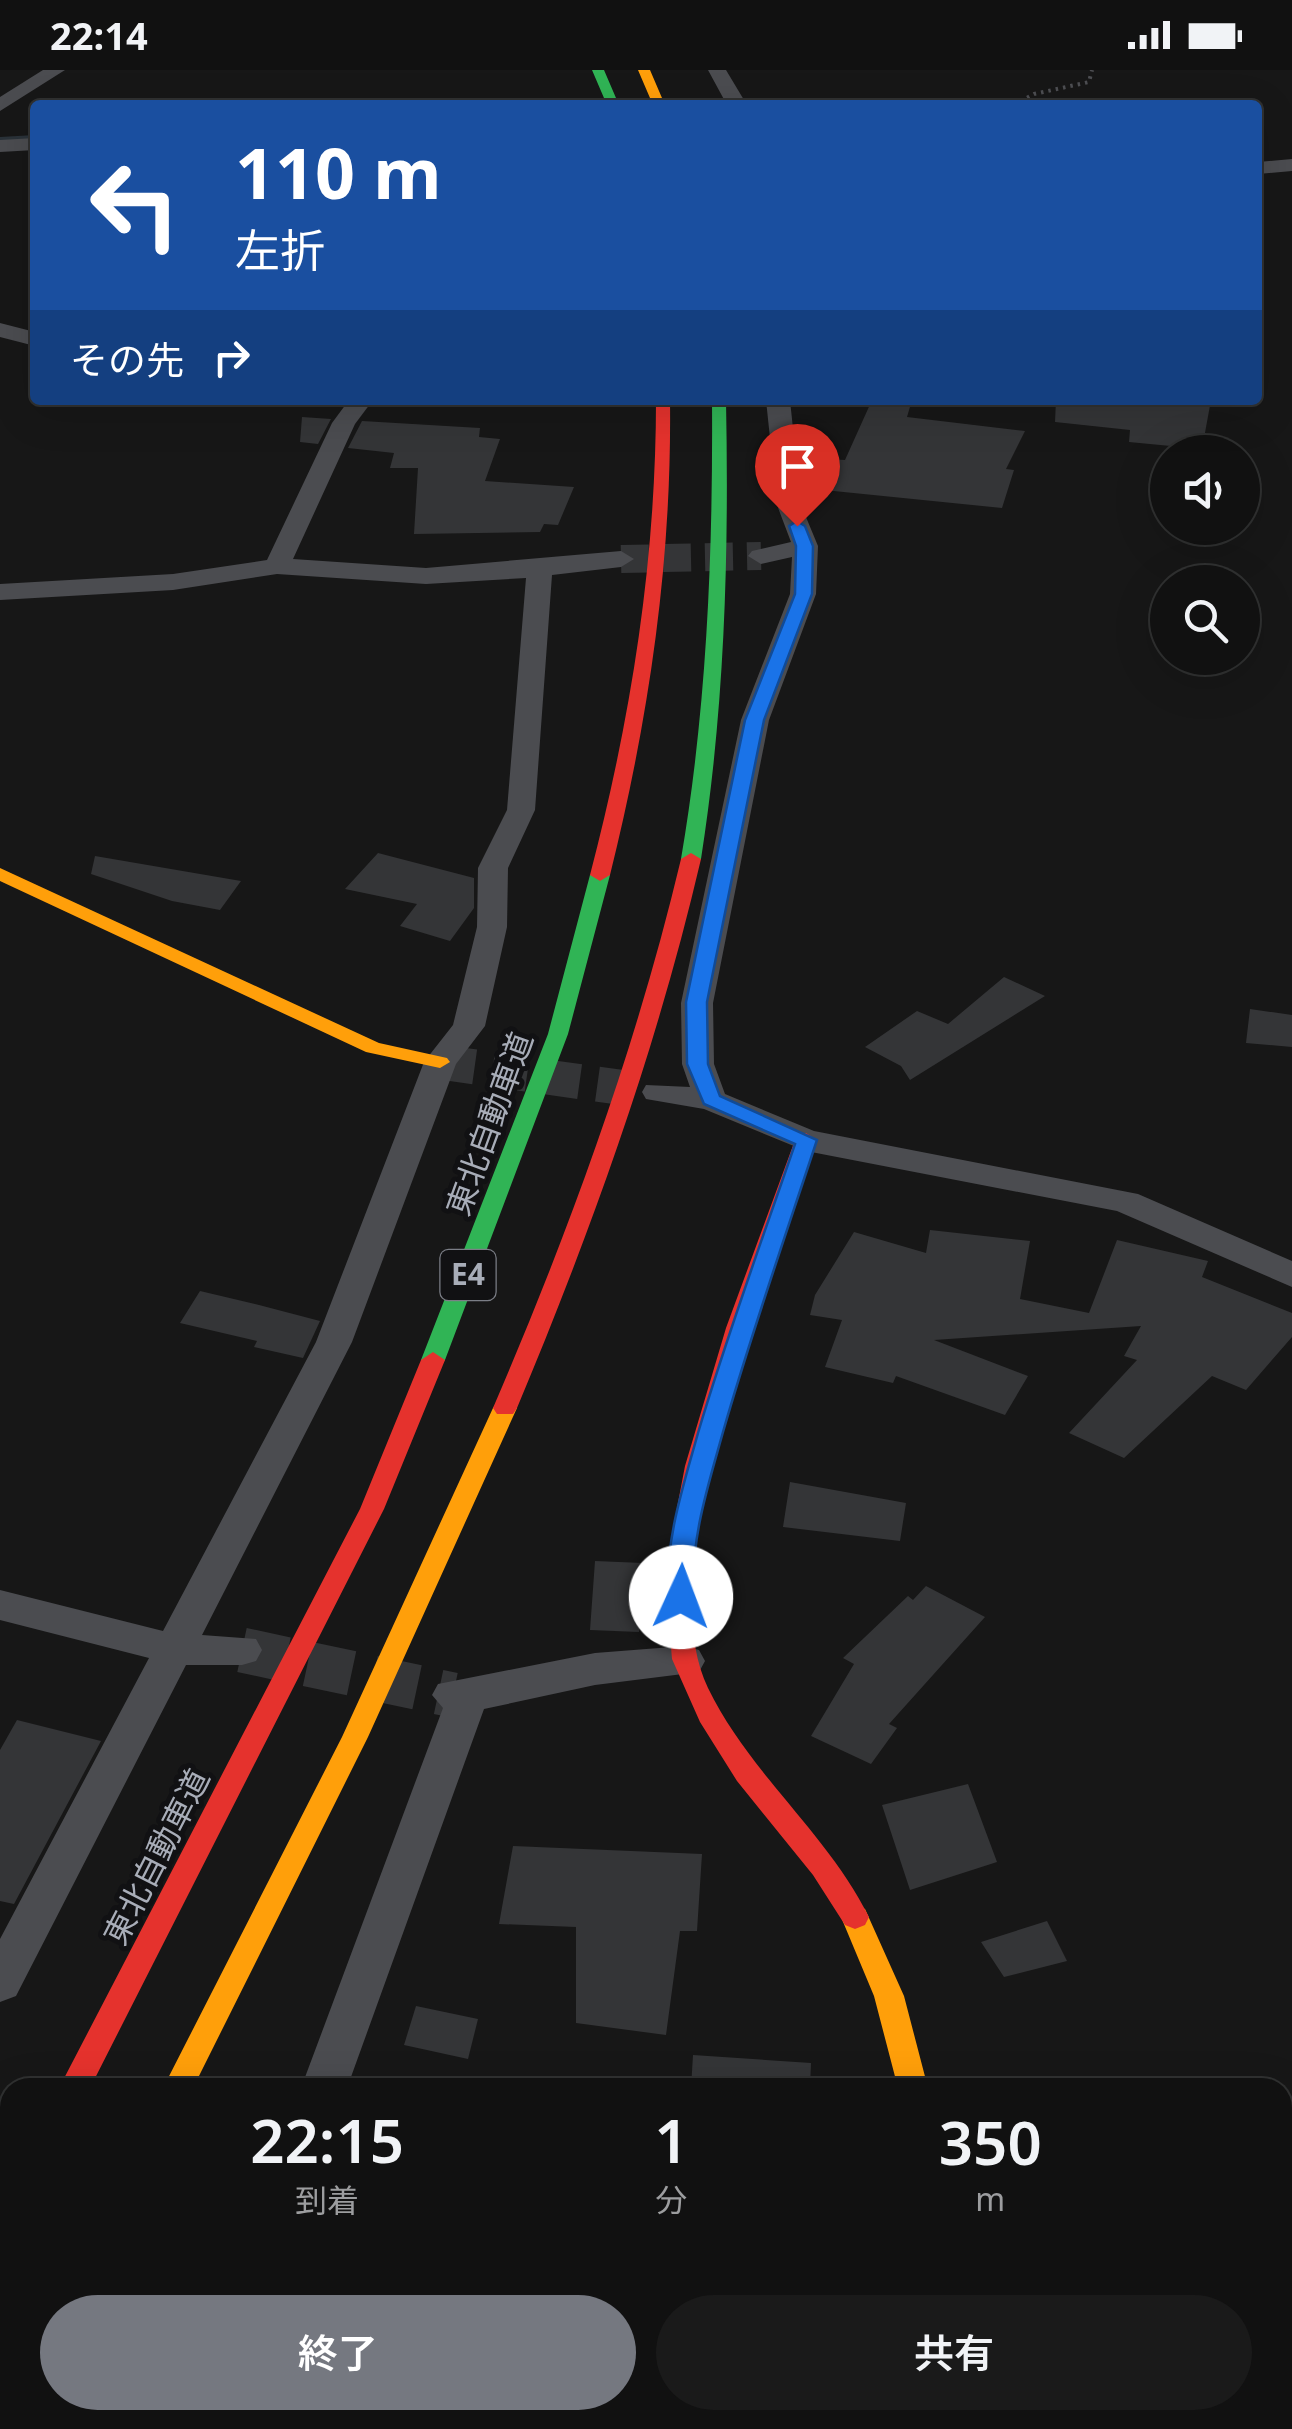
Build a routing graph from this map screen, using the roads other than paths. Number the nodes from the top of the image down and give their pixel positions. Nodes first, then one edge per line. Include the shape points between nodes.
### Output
1 (56, 70) edge
2 (598, 70) edge
3 (644, 70) edge
4 (717, 70) edge
5 (611, 100) edge
6 (657, 100) edge
7 (734, 100) edge
8 (0, 105) edge
9 (30, 144) edge
10 (0, 146) edge
11 (1292, 165) edge
12 (1262, 168) edge
13 (0, 330) edge
14 (30, 338) edge
15 (358, 405) edge
16 (663, 405) edge
17 (719, 405) edge
18 (779, 405) edge
19 (804, 546) junction
20 (761, 556) tunnel mouth
21 (621, 558) tunnel mouth
22 (277, 566) junction
23 (540, 570) junction
24 (0, 592) edge
25 (0, 874) edge
26 (440, 1062) junction
27 (658, 1092) tunnel mouth
28 (711, 1100) junction
29 (806, 1140) junction
30 (1285, 1260) edge
31 (0, 1604) edge
32 (176, 1650) junction
33 (242, 1650) tunnel mouth
34 (685, 1661) junction
35 (0, 1983) edge
36 (79, 2078) edge
37 (183, 2078) edge
38 (327, 2078) edge
39 (911, 2078) edge

1 - 8 street
2 - 5 main road
3 - 6 main road
4 - 7 street
9 - 10 street
11 - 12 street
13 - 14 street
15 - 22 street
16 - 36 main road, 東北自動車道 / E4 via 666,470 649,634 611,836 558,1034 372,1508
17 - 37 main road via 718,669 691,859 640,1044 568,1258 472,1492
18 - 19 street via 789,505
19 - 20 street
19 - 28 street via 804,594 754,720 697,1002 698,1064
21 - 23 street
22 - 23 street via 426,576
22 - 24 street via 173,582
23 - 26 street via 521,810 493,868 492,927 469,1026
25 - 26 main road via 372,1048
26 - 32 street via 334,1342
27 - 28 street
28 - 29 street
29 - 30 street via 1126,1202
29 - 34 main road via 692,1498 679,1564
31 - 32 street
32 - 33 street
32 - 35 street
34 - 38 street via 595,1669 461,1696
34 - 39 main road via 743,1776 850,1907 906,2045

